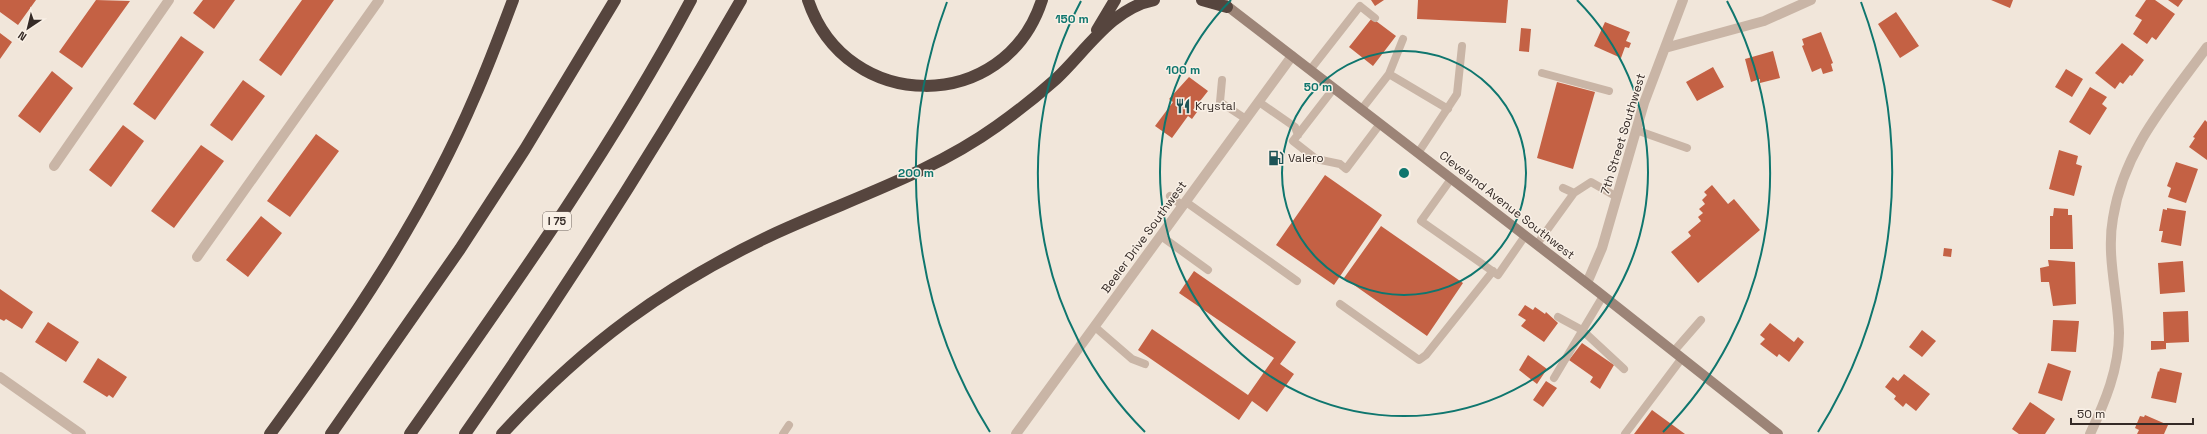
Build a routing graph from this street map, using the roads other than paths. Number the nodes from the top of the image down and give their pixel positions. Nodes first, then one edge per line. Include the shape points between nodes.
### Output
1 (169, 0) edge
2 (379, 0) edge
3 (513, 0) edge
4 (615, 0) edge
5 (691, 0) edge
6 (741, 0) edge
7 (808, 0) edge
8 (1042, 0) edge
9 (1115, 0) edge
10 (1154, 0) edge
11 (1202, 0) edge
12 (1683, 0) edge
13 (1811, 0) edge
14 (1223, 3) edge
15 (1376, 18) dead end
16 (1403, 39) dead end
17 (1088, 44) junction
18 (1462, 46) dead end
19 (2207, 47) edge
20 (1665, 48) junction
21 (1292, 56) junction
22 (1310, 70) junction
23 (1389, 74) junction
24 (1542, 74) dead end
25 (1222, 80) dead end
26 (1334, 88) junction
27 (1609, 91) dead end
28 (1259, 102) junction
29 (1448, 109) junction
30 (1361, 110) junction
31 (1246, 119) junction
32 (1380, 124) junction
33 (1636, 130) junction
34 (1298, 135) junction
35 (1687, 148) dead end
36 (1418, 153) junction
37 (54, 166) dead end
38 (1451, 179) junction
39 (1563, 188) dead end
40 (1574, 193) junction
41 (1170, 196) dead end
42 (1617, 198) junction
43 (1184, 204) junction
44 (1161, 236) junction
45 (1525, 236) junction
46 (1537, 244) junction
47 (197, 257) dead end
48 (1208, 270) dead end
49 (1493, 271) junction
50 (1297, 281) dead end
51 (1586, 283) junction
52 (1603, 296) junction
53 (1340, 304) dead end
54 (1558, 317) dead end
55 (1702, 320) dead end
56 (1095, 327) junction
57 (1582, 330) junction
58 (1678, 354) junction
59 (1145, 364) dead end
60 (1624, 369) dead end
61 (0, 378) edge
62 (1554, 378) dead end
63 (789, 425) dead end
64 (81, 434) edge
65 (270, 434) edge
66 (330, 434) edge
67 (410, 434) edge
68 (465, 434) edge
69 (502, 434) edge
70 (783, 434) edge
71 (1016, 434) edge
72 (1625, 434) edge
73 (1778, 434) edge
74 (2090, 434) edge

1 - 37 street
2 - 47 street
3 - 65 highway via 475,97 420,205 340,337
4 - 66 highway via 456,255
5 - 67 highway, I 75 via 551,232
6 - 68 highway via 626,194 560,296
7 - 8 highway via 822,30 834,47 850,62 869,74 892,82 915,86 940,86 965,81 988,70 1010,53 1026,36 1036,19
9 - 17 highway
10 - 17 highway via 1121,16
11 - 14 highway
12 - 20 street, 7th Street Southwest
13 - 20 street via 1764,21
14 - 21 main road, Cleveland Avenue Southwest
15 - 22 lane via 1360,6
16 - 23 lane
17 - 69 highway via 1056,79 1024,107 967,146 903,179 776,233 667,291 579,356
18 - 29 lane via 1457,94
19 - 74 street via 2140,139 2122,178 2112,219 2111,258 2119,334 2115,367 2106,400
20 - 33 street, 7th Street Southwest
21 - 22 main road, Cleveland Avenue Southwest
21 - 28 street, Beeler Drive Southwest
22 - 26 main road, Cleveland Avenue Southwest
23 - 29 lane
23 - 30 lane
24 - 27 lane
25 - 31 lane via 1220,102
26 - 30 main road, Cleveland Avenue Southwest
26 - 34 lane
28 - 31 street, Beeler Drive Southwest
28 - 34 lane via 1295,127
29 - 36 lane
30 - 32 main road, Cleveland Avenue Southwest
31 - 43 street, Beeler Drive Southwest
32 - 34 lane via 1346,169 1340,164 1316,158 1293,141
32 - 36 main road, Cleveland Avenue Southwest
33 - 35 lane
33 - 42 street, 7th Street Southwest
36 - 38 main road, Cleveland Avenue Southwest
38 - 45 main road, Cleveland Avenue Southwest
38 - 49 lane via 1421,222
39 - 40 lane
40 - 42 lane via 1591,182
40 - 46 lane
41 - 43 lane
42 - 51 street, 7th Street Southwest via 1602,248
43 - 44 street, Beeler Drive Southwest
43 - 50 lane
44 - 48 lane
44 - 56 street, Beeler Drive Southwest
45 - 46 main road, Cleveland Avenue Southwest
45 - 49 lane via 1498,275
46 - 51 main road, Cleveland Avenue Southwest
49 - 53 lane via 1426,355 1418,360
51 - 52 main road, Cleveland Avenue Southwest
52 - 57 lane
52 - 58 main road, Cleveland Avenue Southwest
54 - 57 lane
55 - 58 lane
56 - 59 lane via 1132,359
56 - 71 street, Beeler Drive Southwest
57 - 60 lane
57 - 62 lane
58 - 72 lane
58 - 73 main road, Cleveland Avenue Southwest
61 - 64 street
63 - 70 lane

